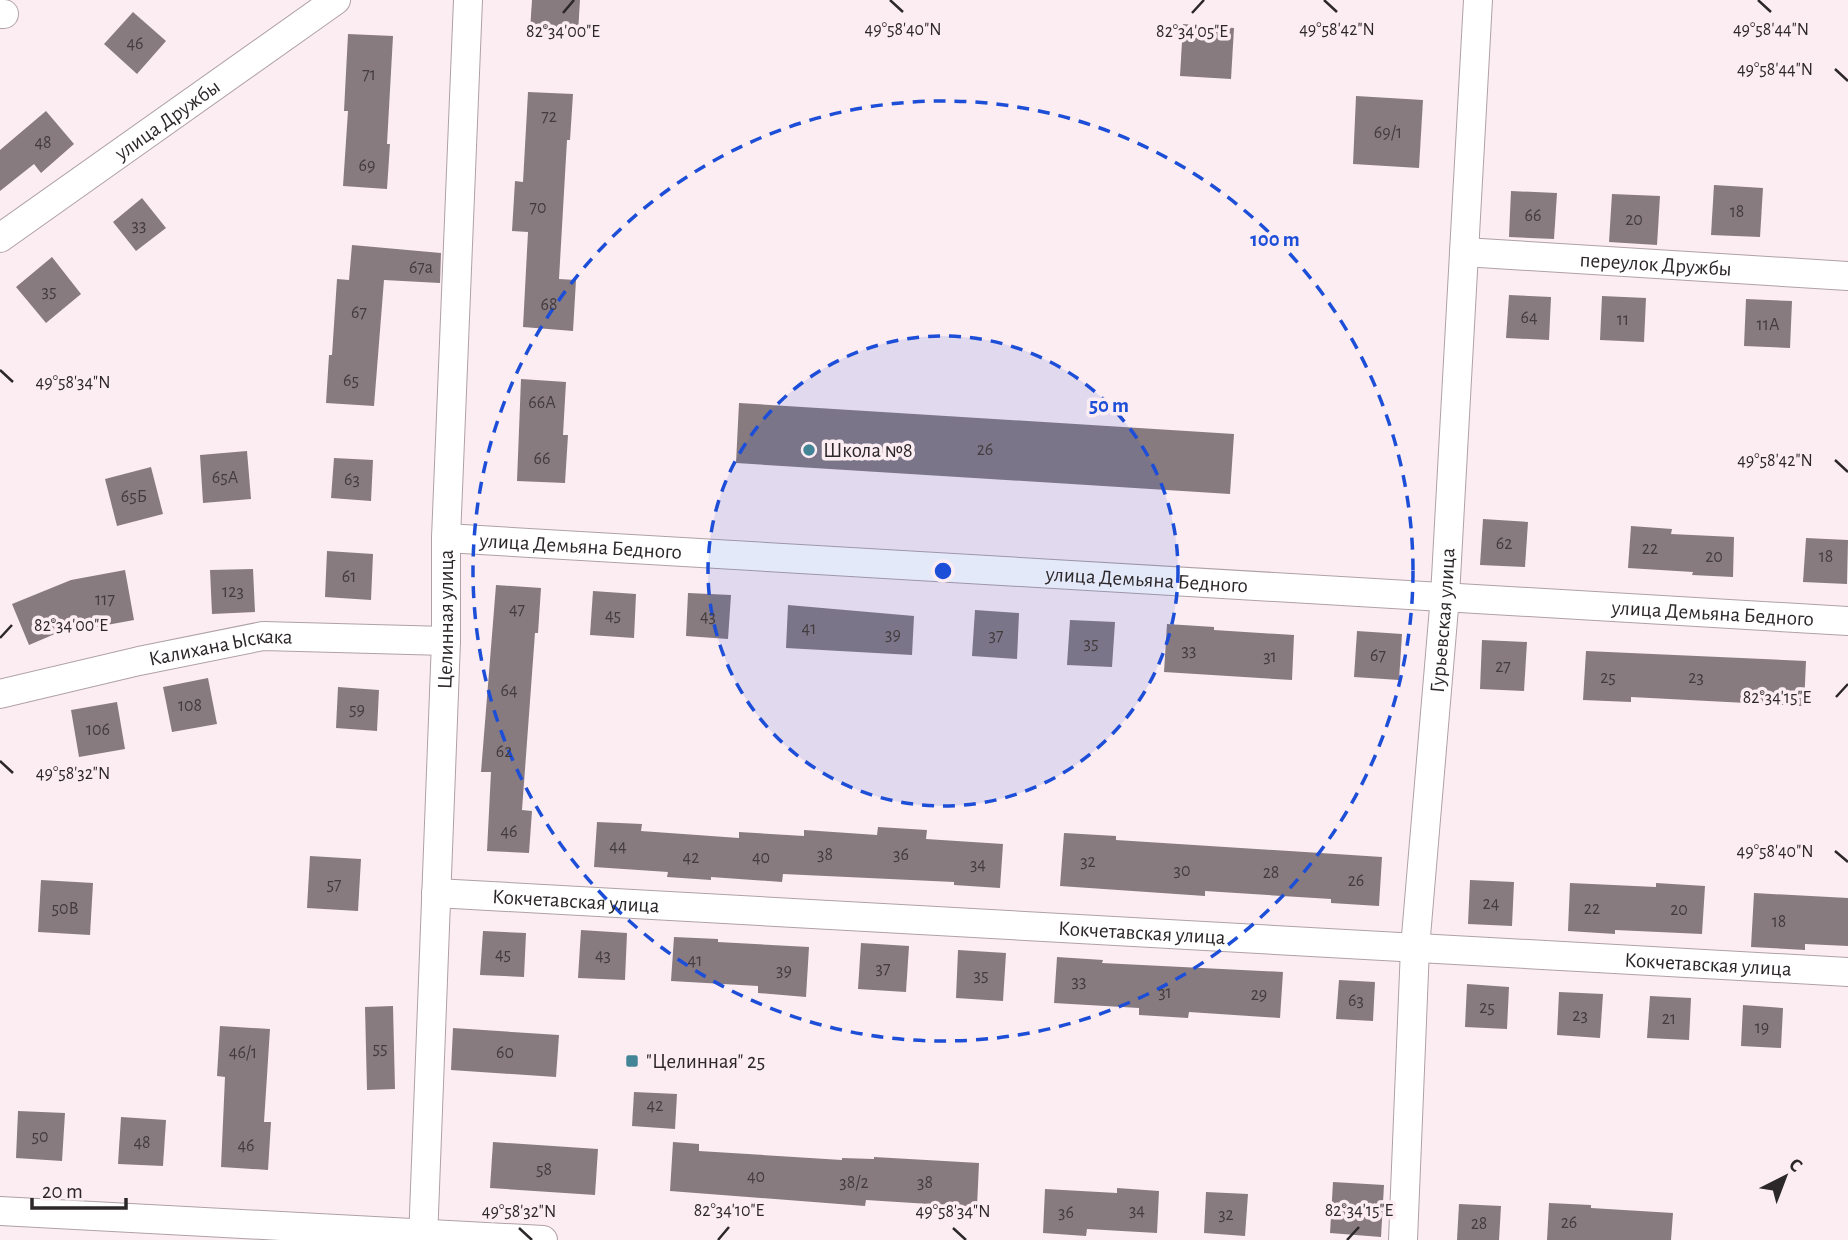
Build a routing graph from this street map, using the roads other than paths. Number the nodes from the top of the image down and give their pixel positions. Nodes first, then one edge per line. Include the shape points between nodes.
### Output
1 (336, 0) edge
2 (468, 0) edge
3 (1478, 0) edge
4 (0, 239) edge
5 (1464, 252) junction
6 (1848, 276) edge
7 (446, 538) junction
8 (1445, 596) junction
9 (1848, 621) edge
10 (446, 641) junction
11 (0, 694) edge
12 (436, 893) junction
13 (1415, 948) junction
14 (1848, 972) edge
15 (0, 1211) edge
16 (423, 1237) edge
17 (542, 1240) edge
18 (1403, 1240) edge

1 - 4 street, улица Дружбы
2 - 7 street, Целинная улица
3 - 5 street, Гурьевская улица
5 - 6 street, переулок Дружбы
5 - 8 street, Гурьевская улица
7 - 8 street, улица Демьяна Бедного
7 - 10 street, Целинная улица
8 - 9 street, улица Демьяна Бедного
8 - 13 street, Гурьевская улица
10 - 11 street, Калихана Ыскака via 263,636
10 - 12 street, Целинная улица
12 - 13 street, Кокчетавская улица
12 - 16 street, Целинная улица
13 - 14 street, Кокчетавская улица
13 - 18 street, Гурьевская улица
15 - 16 street
16 - 17 street

